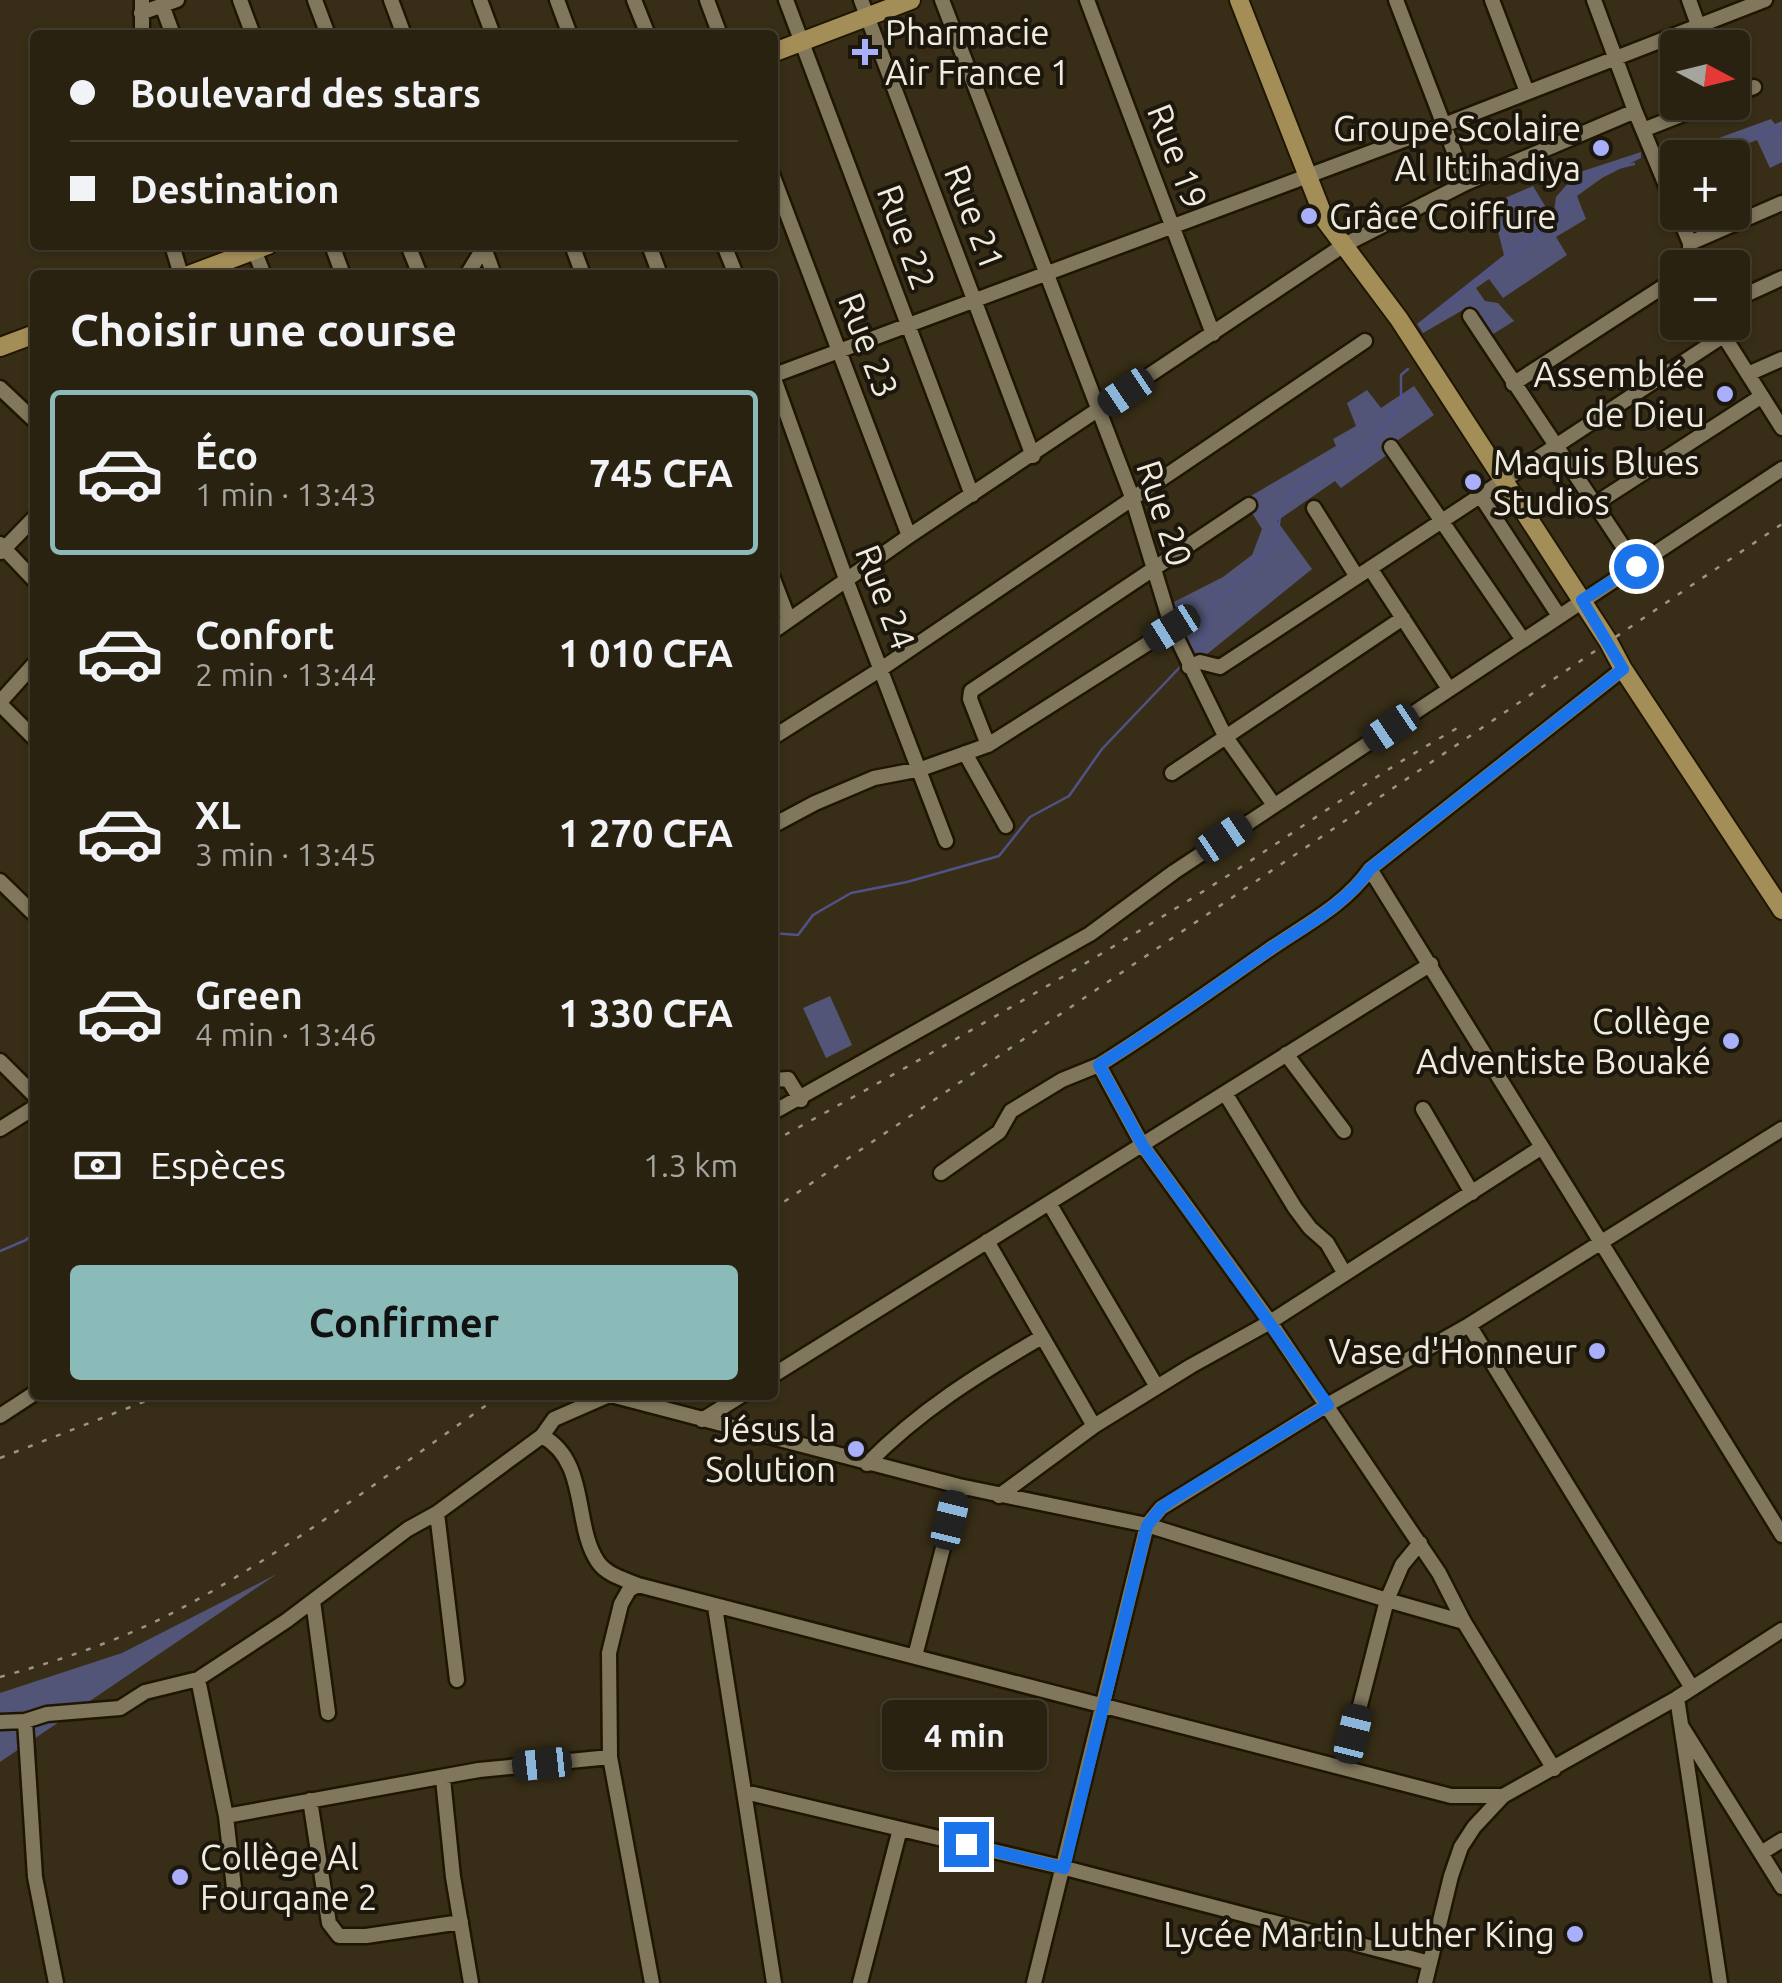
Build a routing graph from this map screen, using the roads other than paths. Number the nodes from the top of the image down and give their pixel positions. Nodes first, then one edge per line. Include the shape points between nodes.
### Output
1 (240, 0) edge
2 (315, 0) edge
3 (391, 0) edge
4 (480, 0) edge
5 (557, 0) edge
6 (634, 0) edge
7 (707, 0) edge
8 (786, 0) edge
9 (911, 0) edge
10 (942, 0) edge
11 (1087, 0) edge
12 (1239, 0) edge
13 (1396, 0) edge
14 (1492, 0) edge
15 (1594, 0) edge
16 (1689, 0) edge
17 (1765, 0) edge
18 (170, 3) edge
19 (142, 7) edge
20 (864, 8) edge
21 (1698, 25) junction
22 (173, 30) edge
23 (251, 30) edge
24 (326, 30) edge
25 (402, 30) edge
26 (491, 30) edge
27 (568, 30) edge
28 (646, 30) edge
29 (718, 30) edge
30 (802, 42) junction
31 (778, 51) edge
32 (1615, 57) junction
33 (1754, 87) dead end
34 (1750, 89) edge
35 (1527, 92) junction
36 (1635, 110) junction
37 (1668, 120) edge
38 (1444, 125) junction
39 (1643, 130) junction
40 (1305, 176) junction
41 (1466, 184) junction
42 (778, 190) edge
43 (1782, 203) edge
44 (1172, 226) junction
45 (1690, 243) junction
46 (1344, 245) junction
47 (251, 250) edge
48 (1690, 250) edge
49 (201, 270) edge
50 (1045, 274) junction
51 (1782, 278) edge
52 (1660, 289) edge
53 (1750, 293) edge
54 (974, 301) junction
55 (1470, 316) dead end
56 (908, 326) junction
57 (1213, 334) junction
58 (30, 336) edge
59 (1703, 340) edge
60 (1726, 340) edge
61 (1365, 341) dead end
62 (0, 347) edge
63 (839, 351) junction
64 (1782, 358) edge
65 (778, 373) edge
66 (1748, 374) junction
67 (1513, 384) junction
68 (778, 389) edge
69 (2, 395) edge
70 (1762, 396) junction
71 (1098, 412) junction
72 (30, 417) edge
73 (1782, 428) edge
74 (1555, 444) junction
75 (1391, 447) dead end
76 (1033, 456) junction
77 (1782, 469) edge
78 (1503, 479) junction
79 (1480, 494) junction
80 (972, 495) junction
81 (1132, 496) junction
82 (1595, 504) junction
83 (1249, 505) dead end
84 (1314, 508) dead end
85 (1442, 520) junction
86 (30, 522) edge
87 (908, 536) junction
88 (1, 548) edge
89 (1636, 566) junction
90 (1370, 568) junction
91 (1152, 570) junction
92 (30, 577) edge
93 (1356, 577) junction
94 (846, 579) junction
95 (778, 592) edge
96 (1582, 600) junction
97 (1559, 616) junction
98 (1403, 618) junction
99 (789, 620) junction
100 (778, 628) edge
101 (1172, 628) junction
102 (1523, 640) junction
103 (1190, 667) junction
104 (30, 669) edge
105 (881, 669) junction
106 (1623, 669) junction
107 (1449, 689) junction
108 (0, 703) edge
109 (30, 734) edge
110 (778, 734) edge
111 (1225, 736) junction
112 (988, 744) junction
113 (966, 753) junction
114 (920, 769) junction
115 (1172, 772) dead end
116 (1274, 805) junction
117 (778, 823) edge
118 (1006, 826) dead end
119 (946, 840) dead end
120 (1370, 869) junction
121 (0, 881) edge
122 (30, 910) edge
123 (1782, 910) edge
124 (1431, 964) junction
125 (1286, 1054) junction
126 (0, 1062) edge
127 (1099, 1065) junction
128 (778, 1080) edge
129 (30, 1091) edge
130 (1224, 1093) junction
131 (801, 1100) junction
132 (1423, 1109) dead end
133 (30, 1110) edge
134 (778, 1111) edge
135 (1782, 1128) edge
136 (0, 1129) edge
137 (1344, 1131) dead end
138 (1143, 1146) junction
139 (1542, 1147) junction
140 (941, 1173) dead end
141 (1472, 1193) junction
142 (1049, 1203) junction
143 (987, 1241) junction
144 (1602, 1242) junction
145 (1345, 1274) junction
146 (1270, 1322) junction
147 (1469, 1325) junction
148 (1042, 1337) junction
149 (778, 1372) edge
150 (1158, 1388) junction
151 (30, 1396) edge
152 (598, 1400) edge
153 (628, 1400) edge
154 (734, 1400) edge
155 (1328, 1405) junction
156 (0, 1416) edge
157 (702, 1420) junction
158 (1094, 1426) junction
159 (542, 1436) junction
160 (868, 1464) junction
161 (959, 1486) junction
162 (999, 1496) junction
163 (437, 1513) junction
164 (1147, 1526) junction
165 (1782, 1532) edge
166 (1420, 1543) junction
167 (638, 1585) junction
168 (1387, 1600) junction
169 (314, 1601) junction
170 (714, 1607) junction
171 (1464, 1622) junction
172 (1782, 1630) edge
173 (915, 1656) junction
174 (198, 1679) junction
175 (456, 1680) dead end
176 (1692, 1688) junction
177 (1678, 1698) junction
178 (1104, 1704) junction
179 (328, 1712) dead end
180 (25, 1721) junction
181 (0, 1722) edge
182 (1679, 1722) junction
183 (610, 1756) junction
184 (1344, 1768) junction
185 (1554, 1769) junction
186 (443, 1779) junction
187 (745, 1792) junction
188 (1504, 1796) junction
189 (310, 1800) junction
190 (226, 1816) junction
191 (900, 1828) junction
192 (1782, 1840) edge
193 (1761, 1853) junction
194 (1064, 1868) junction
195 (1782, 1887) edge
196 (234, 1888) dead end
197 (460, 1922) junction
198 (1430, 1963) junction
199 (56, 1983) edge
200 (471, 1983) edge
201 (652, 1983) edge
202 (774, 1983) edge
203 (860, 1983) edge
204 (1034, 1983) edge
205 (1425, 1983) edge
206 (1720, 1983) edge

1 - 23 street
2 - 24 street
3 - 25 street
4 - 26 street
5 - 27 street
6 - 28 street
7 - 29 street
8 - 30 street, Rue 22
9 - 20 main road
10 - 50 street, Rue 20
11 - 44 street, Rue 19
12 - 40 main road
13 - 38 street
14 - 35 street
15 - 32 street
16 - 21 street
17 - 21 street
18 - 19 street
18 - 22 street
20 - 30 main road
20 - 54 street, Rue 21
21 - 32 street
30 - 31 main road
30 - 56 street, Rue 22
32 - 35 street
32 - 36 street
33 - 34 street
35 - 38 street
36 - 39 street
36 - 41 street
37 - 39 street
38 - 40 street
38 - 41 street
39 - 45 street
40 - 44 street
40 - 46 main road
41 - 46 street
42 - 63 street, Rue 23
43 - 45 street
44 - 50 street
44 - 57 street, Rue 19
45 - 48 street
46 - 57 street
46 - 78 main road
47 - 49 main road
50 - 54 street
50 - 71 street, Rue 20
51 - 53 street
52 - 67 street
54 - 56 street
54 - 76 street, Rue 21
55 - 67 street
56 - 63 street
56 - 80 street, Rue 22
57 - 71 street
58 - 62 main road
59 - 74 street
60 - 66 street
61 - 81 street
63 - 65 street
63 - 87 street, Rue 23
64 - 66 street
66 - 70 street
67 - 74 street
68 - 94 street, Rue 24
69 - 72 street
70 - 73 street
70 - 82 street
71 - 76 street
71 - 81 street, Rue 20
74 - 78 street
74 - 82 street
75 - 85 street
76 - 80 street
77 - 89 street
78 - 79 street
78 - 96 main road
79 - 85 street
79 - 97 street
80 - 87 street
81 - 91 street, Rue 20
81 - 105 street
82 - 89 street
83 - 91 street
84 - 93 street
85 - 90 street
85 - 102 street
86 - 88 street
87 - 94 street
88 - 92 street
89 - 96 street
90 - 93 street
90 - 98 street
91 - 101 street, Rue 20
91 - 112 street via 971,691
93 - 103 street via 1220,667
94 - 99 street
94 - 105 street, Rue 24
95 - 99 street
96 - 97 street
96 - 106 main road
97 - 102 street
98 - 107 street
98 - 111 street
99 - 100 street
101 - 103 street, Rue 20
101 - 112 street
102 - 107 street
103 - 111 street, Rue 20
104 - 108 street
105 - 110 street
105 - 114 street, Rue 24
106 - 120 street
106 - 123 main road
107 - 116 street
108 - 109 street
111 - 115 street
111 - 116 street, Rue 20
112 - 113 street
113 - 114 street
113 - 118 street
114 - 117 street via 874,778
114 - 119 street, Rue 24
116 - 131 street via 1090,934
120 - 124 street
120 - 127 street via 1323,914
121 - 122 street
124 - 125 street
124 - 139 street
125 - 130 street
125 - 137 street
126 - 129 street
127 - 138 street
127 - 140 street via 1012,1111 999,1132
128 - 131 street via 788,1079
130 - 138 street
130 - 145 street
131 - 134 street
132 - 141 street
133 - 136 street
135 - 144 street
138 - 142 street
138 - 146 street
139 - 141 street
139 - 144 street
141 - 145 street
142 - 143 street
142 - 150 street
143 - 148 street
143 - 149 street
144 - 147 street
144 - 165 street
145 - 146 street
146 - 150 street
146 - 155 street
147 - 155 street
147 - 176 street
148 - 158 street
148 - 160 street via 934,1404
150 - 158 street
151 - 156 street
152 - 159 street via 554,1419
153 - 157 street
154 - 157 street
155 - 164 street via 1172,1500
155 - 166 street
157 - 160 street
158 - 162 street
159 - 163 street
159 - 167 street via 556,1443 569,1466 596,1560
160 - 161 street
161 - 162 street
161 - 173 street
162 - 164 street
163 - 169 street
163 - 175 street
164 - 168 street
164 - 178 street
166 - 168 street
166 - 171 street
167 - 170 street
167 - 183 street via 621,1604 609,1653
168 - 171 street
168 - 184 street
169 - 174 street
169 - 179 street
170 - 173 street
170 - 187 street
171 - 185 street
172 - 176 street
173 - 178 street
174 - 180 street via 145,1692 120,1708
174 - 190 street
176 - 177 street
177 - 182 street
177 - 185 street
178 - 184 street
178 - 194 street
180 - 181 street
180 - 199 street via 35,1877
182 - 193 street
182 - 206 street
183 - 186 street
183 - 201 street
184 - 188 street via 1451,1796
185 - 188 street
186 - 189 street
186 - 197 street
187 - 191 street
187 - 202 street
188 - 198 street via 1460,1848
189 - 190 street
189 - 197 street via 329,1923 339,1936
190 - 196 street
191 - 194 street
191 - 203 street
192 - 193 street
193 - 195 street
194 - 198 street
194 - 204 street
197 - 200 street
198 - 205 street

